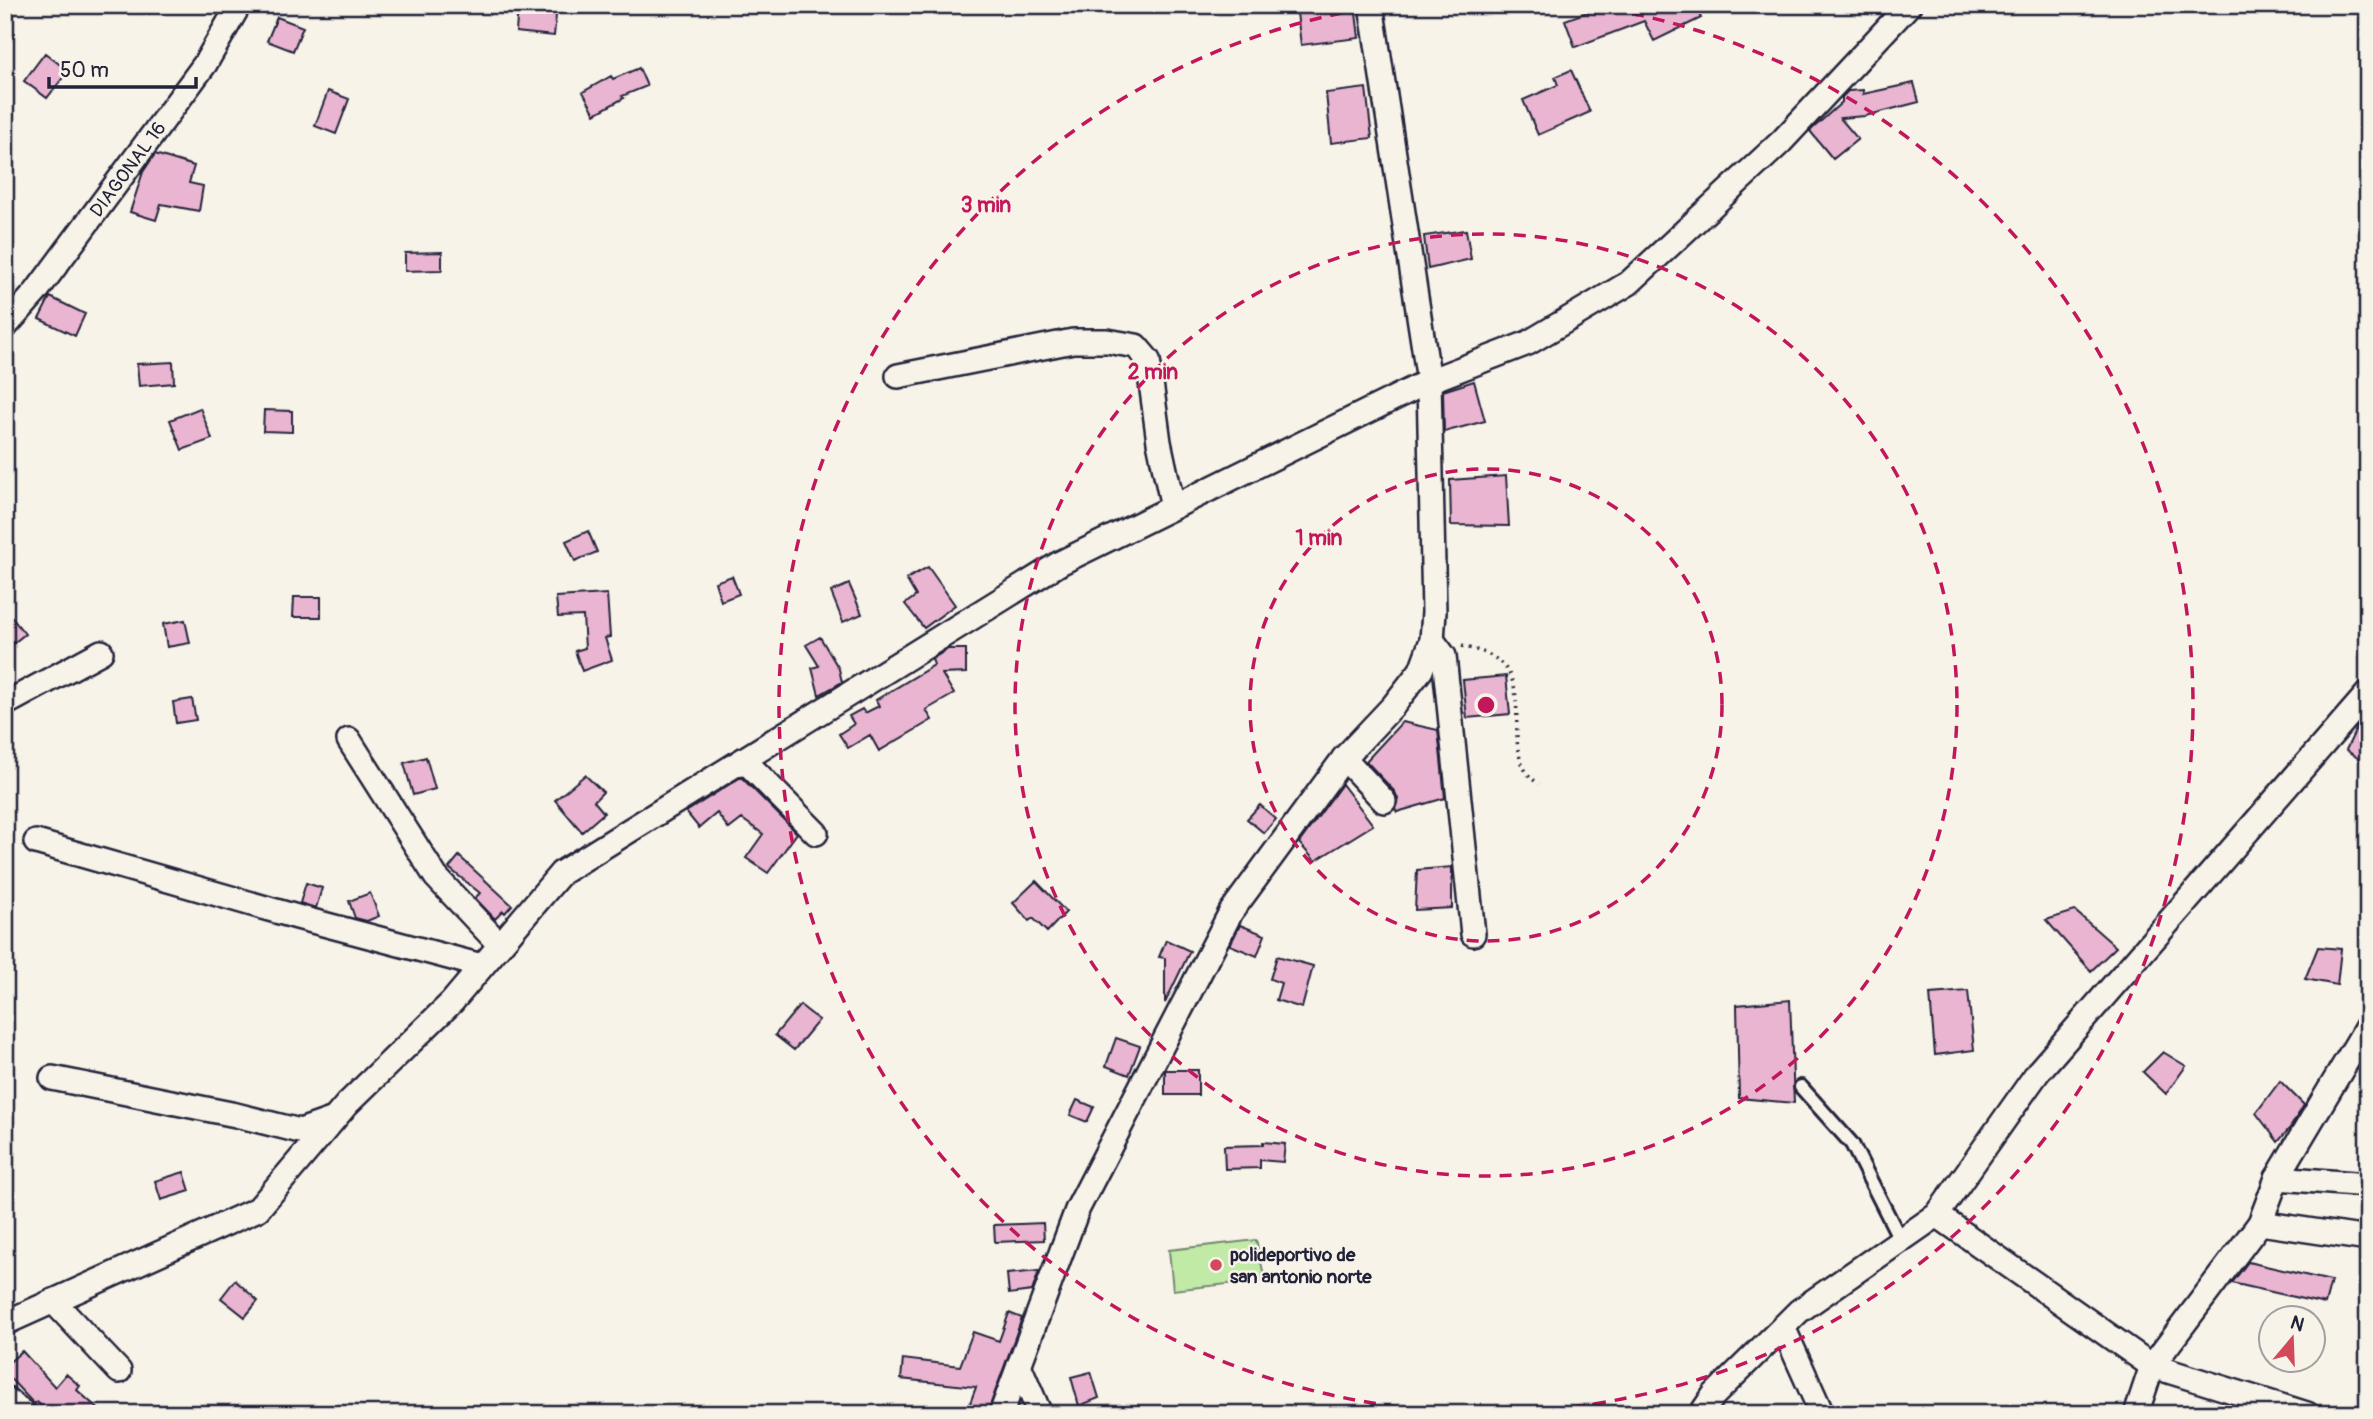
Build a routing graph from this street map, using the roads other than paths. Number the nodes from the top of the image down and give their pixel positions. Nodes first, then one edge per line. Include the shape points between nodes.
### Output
1 (239, 5) edge
2 (1371, 5) edge
3 (1909, 5) edge
4 (5, 327) edge
5 (898, 376) dead end
6 (1429, 381) junction
7 (1173, 507) junction
8 (1433, 640) junction
9 (101, 652) dead end
10 (2368, 693) edge
11 (5, 704) edge
12 (349, 740) dead end
13 (1344, 758) junction
14 (744, 760) junction
15 (1384, 801) dead end
16 (816, 833) dead end
17 (36, 842) dead end
18 (1473, 934) dead end
19 (500, 945) junction
20 (482, 966) junction
21 (2368, 1025) edge
22 (51, 1078) dead end
23 (1801, 1087) dead end
24 (334, 1119) junction
25 (2277, 1178) junction
26 (2368, 1185) edge
27 (1937, 1215) junction
28 (2260, 1223) junction
29 (2368, 1239) edge
30 (1901, 1241) junction
31 (53, 1301) junction
32 (5, 1323) edge
33 (1783, 1327) junction
34 (1019, 1365) junction
35 (2152, 1366) junction
36 (119, 1371) dead end
37 (5, 1398) edge
38 (24, 1414) edge
39 (1001, 1414) edge
40 (1040, 1414) edge
41 (1701, 1414) edge
42 (1822, 1414) edge
43 (2136, 1414) edge
44 (2307, 1414) edge

1 - 4 street, DIAGONAL 16 via 205,64
2 - 6 street
3 - 6 street via 1781,142 1629,283 1528,343
5 - 7 street via 1073,341 1136,346 1148,360
6 - 7 street
6 - 8 street
7 - 14 street via 1060,563
8 - 13 street via 1421,670
8 - 18 street via 1444,656
9 - 11 street
10 - 27 street via 2038,1072
12 - 19 street via 436,877
13 - 15 street
13 - 34 street via 1231,912 1077,1210
14 - 16 street
14 - 19 street via 561,873
17 - 20 street
19 - 20 street
20 - 24 street
21 - 25 street
22 - 24 street via 300,1131
23 - 30 lane via 1852,1144
24 - 31 street via 258,1209
25 - 26 street
25 - 28 street
27 - 30 street
27 - 35 street
28 - 29 street
28 - 35 street
30 - 33 street via 1799,1311
31 - 32 street
31 - 36 street
33 - 41 street via 1714,1395
33 - 42 street
34 - 39 street
34 - 40 street
35 - 43 street
35 - 44 street
37 - 38 street

